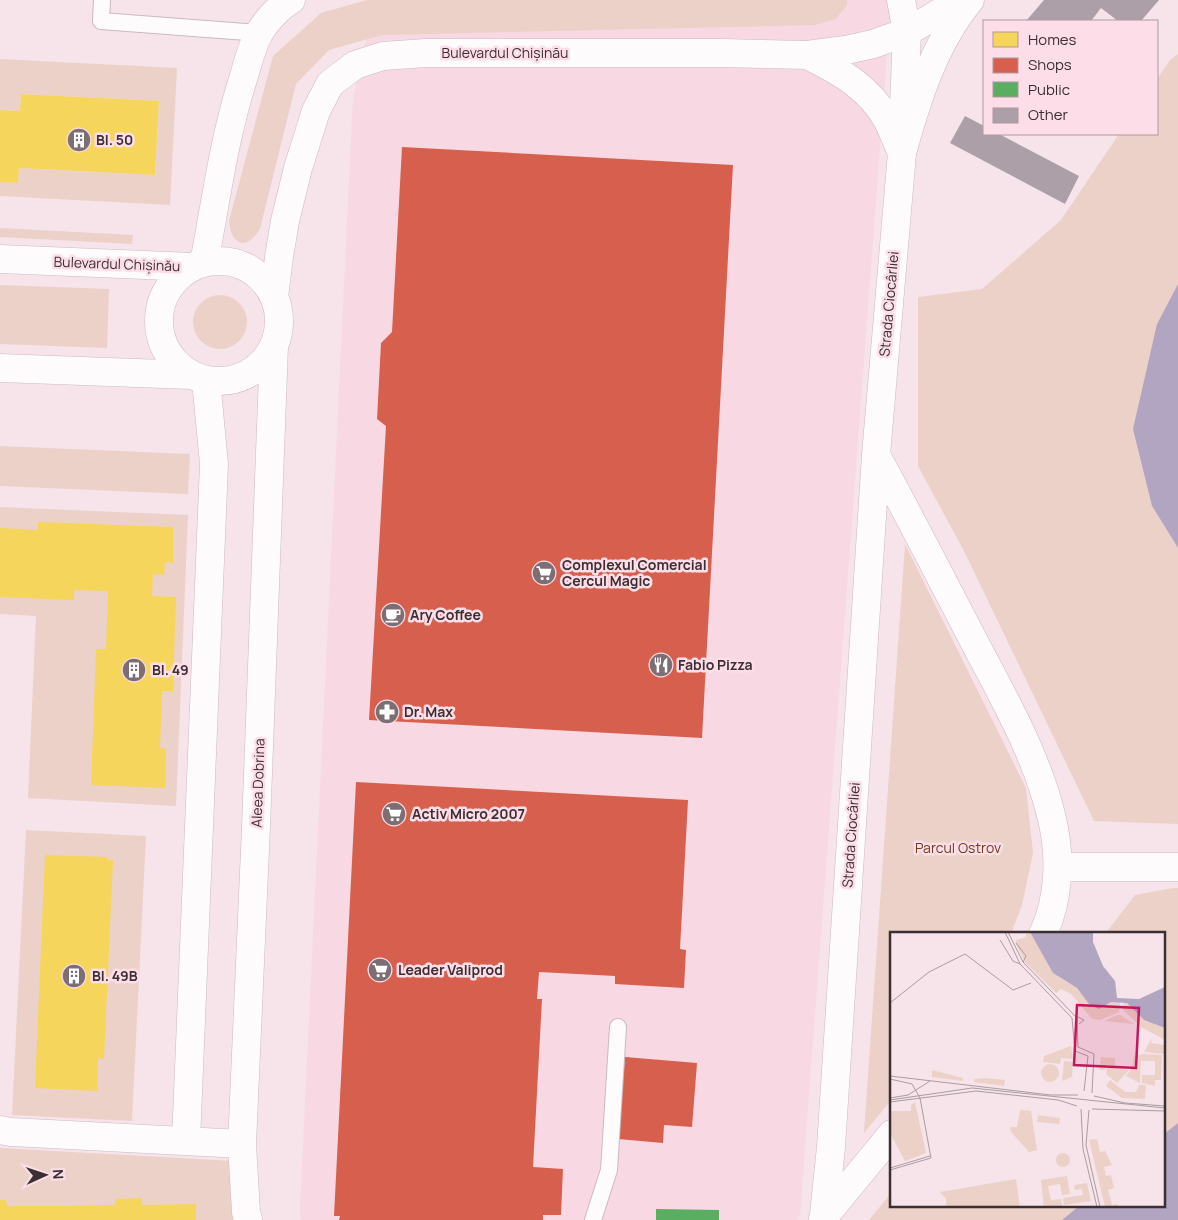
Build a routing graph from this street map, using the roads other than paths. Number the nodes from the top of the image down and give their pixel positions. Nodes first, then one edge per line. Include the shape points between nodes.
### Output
1 (102, 0) edge
2 (291, 0) edge
3 (901, 0) edge
4 (961, 0) edge
5 (970, 0) edge
6 (907, 32) junction
7 (260, 33) junction
8 (807, 55) junction
9 (902, 153) junction
10 (0, 259) edge
11 (198, 265) junction
12 (274, 297) junction
13 (274, 346) junction
14 (0, 368) edge
15 (199, 377) junction
16 (876, 455) junction
17 (1058, 866) junction
18 (1178, 867) edge
19 (1044, 932) edge
20 (618, 1027) dead end
21 (0, 1130) edge
22 (890, 1136) edge
23 (186, 1141) junction
24 (242, 1144) junction
25 (823, 1218) edge
26 (248, 1220) edge
27 (593, 1220) edge

1 - 7 lane via 101,21
2 - 7 street
3 - 6 street
4 - 6 street, Bulevardul Chișinău
5 - 9 street via 943,41 928,72
6 - 8 street, Bulevardul Chișinău via 874,44
6 - 9 street
7 - 11 street via 236,98
8 - 9 street via 837,70 870,96 888,120
8 - 12 street, Bulevardul Chișinău via 426,53 383,56 355,66 330,84 306,137 285,221
9 - 16 street, Strada Ciocârliei
10 - 11 street, Bulevardul Chișinău
11 - 12 street, Bulevardul Chișinău via 224,262 247,268 264,281
11 - 15 street, Bulevardul Chișinău via 182,274 166,293 159,322 168,354
12 - 13 street, Bulevardul Chișinău via 279,319
13 - 15 street, Bulevardul Chișinău via 258,367 248,374 226,381
13 - 24 street, Aleea Dobrina
14 - 15 street, Bulevardul Chișinău
15 - 23 street via 214,464
16 - 17 street via 1010,712 1042,781 1052,817
16 - 25 street, Strada Ciocârliei via 832,1127
17 - 18 street
17 - 19 street via 1049,922
20 - 27 lane via 609,1170
21 - 23 street
22 - 25 street, Strada Ciocârliei
23 - 24 street
24 - 26 street, Aleea Dobrina

